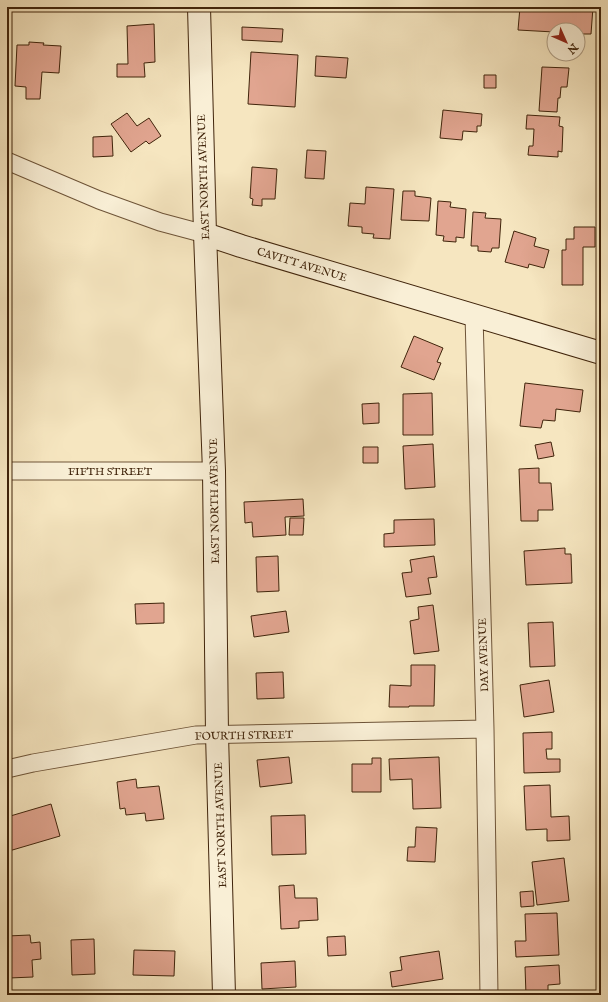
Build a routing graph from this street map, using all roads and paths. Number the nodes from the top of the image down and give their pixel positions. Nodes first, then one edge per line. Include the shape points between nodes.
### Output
1 (199, 7) edge
2 (7, 161) edge
3 (205, 234) junction
4 (474, 315) junction
5 (601, 353) edge
6 (7, 471) edge
7 (214, 471) junction
8 (485, 729) junction
9 (217, 734) junction
10 (7, 769) edge
11 (224, 995) edge
12 (489, 995) edge

1 - 3 street, EAST NORTH AVENUE
2 - 3 street, CAVITT AVENUE via 99,200 160,222
3 - 4 street, CAVITT AVENUE
3 - 7 street, EAST NORTH AVENUE
4 - 5 street, CAVITT AVENUE
4 - 8 street, DAY AVENUE
6 - 7 street, FIFTH STREET
7 - 9 street, EAST NORTH AVENUE
8 - 9 street, FOURTH STREET
8 - 12 street, DAY AVENUE
9 - 10 street, FOURTH STREET via 196,735
9 - 11 street, EAST NORTH AVENUE

